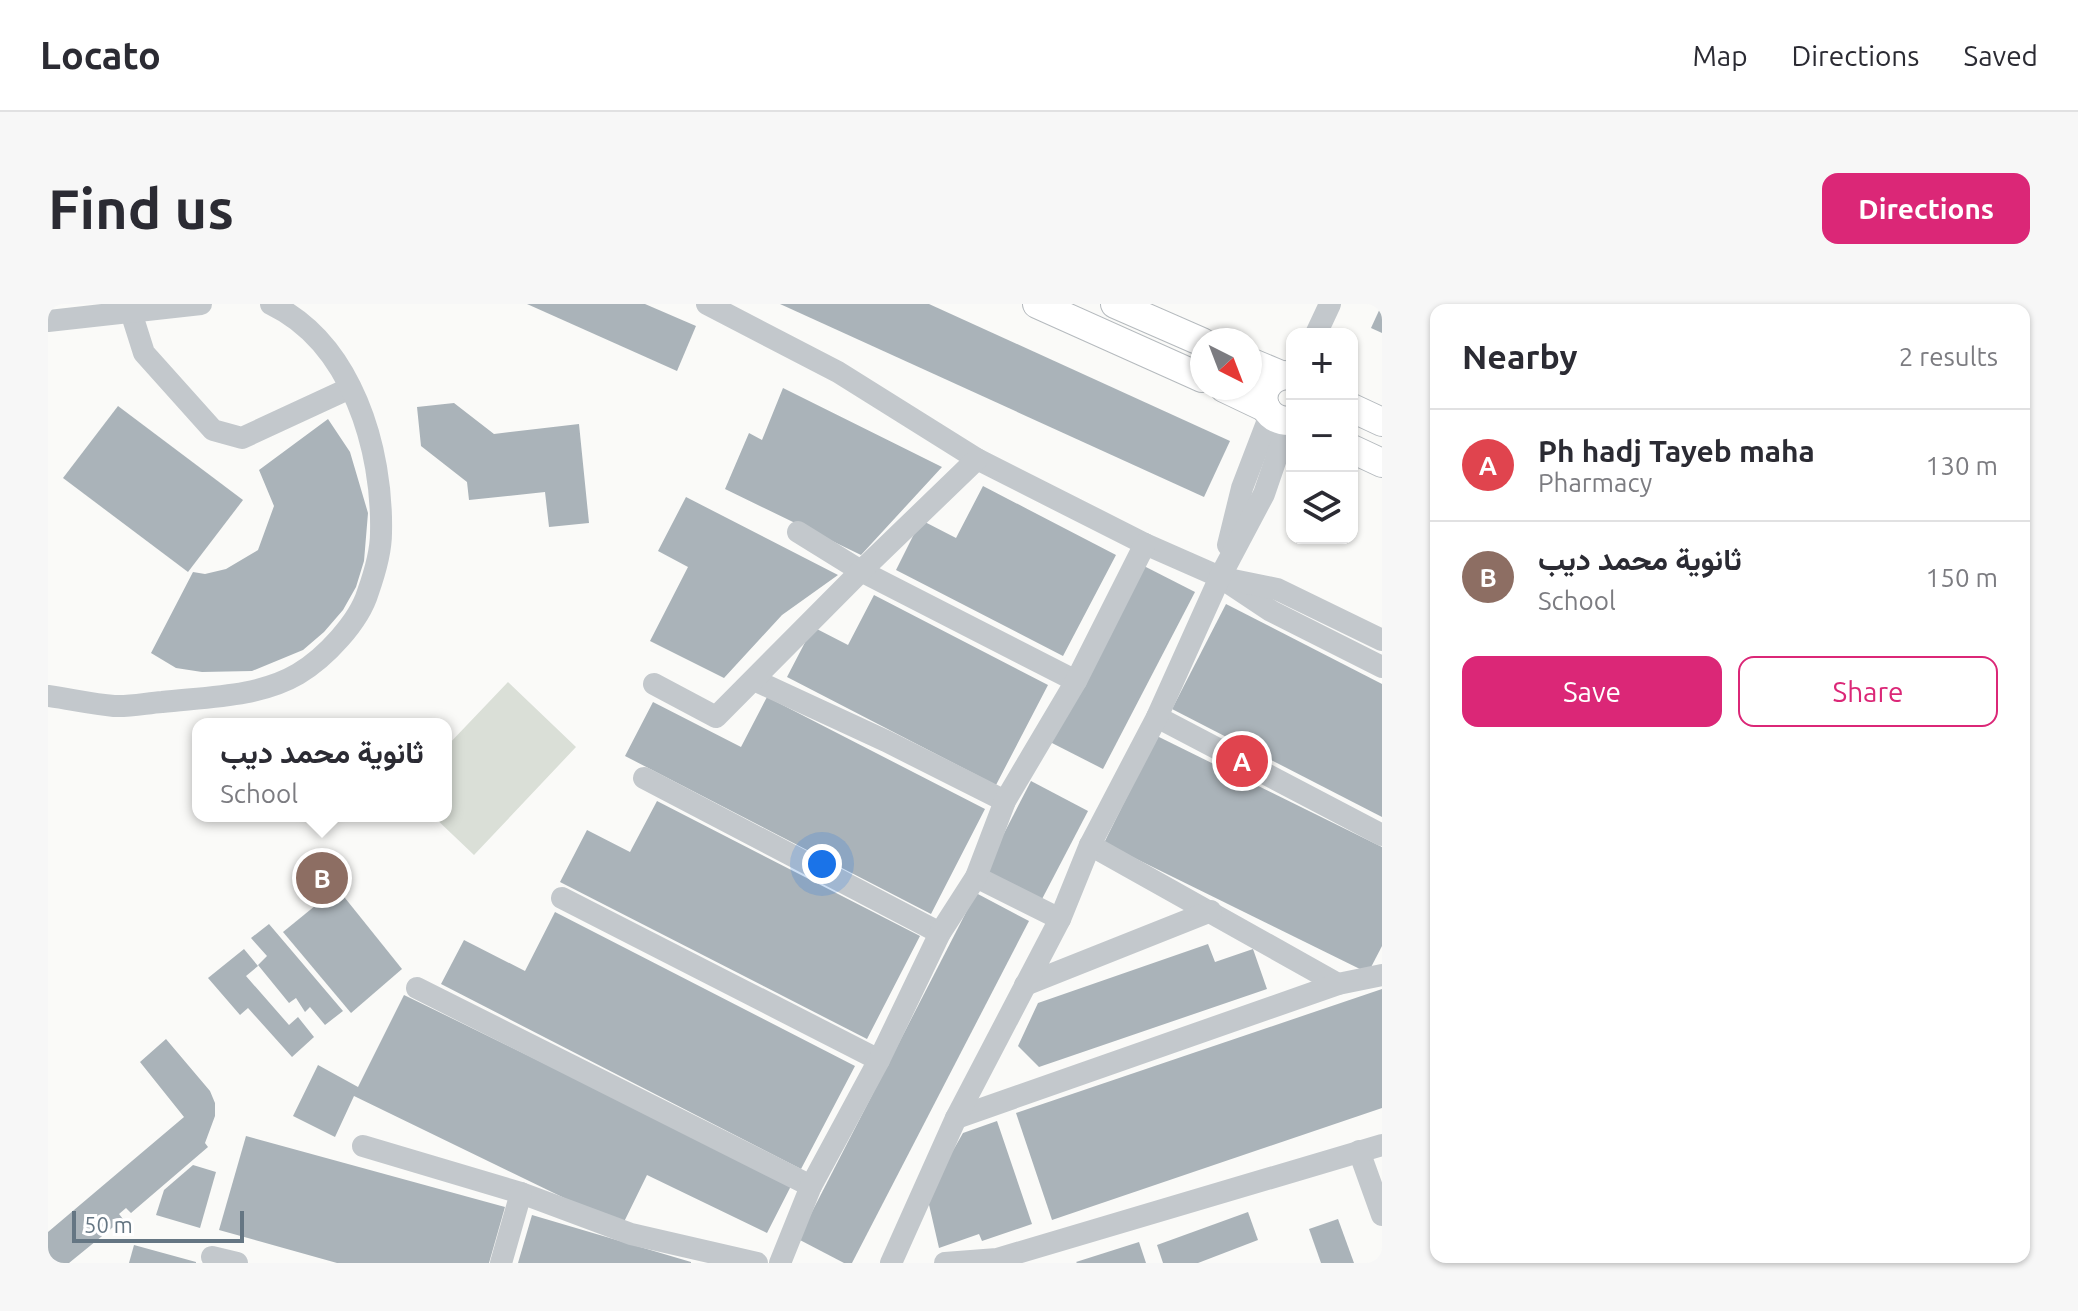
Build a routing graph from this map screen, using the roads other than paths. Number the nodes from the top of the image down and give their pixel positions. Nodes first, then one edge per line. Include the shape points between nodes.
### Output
1 (201, 304) edge
2 (271, 304) edge
3 (707, 304) edge
4 (1037, 304) edge
5 (1115, 304) edge
6 (1330, 304) edge
7 (131, 312) junction
8 (48, 321) edge
9 (1319, 328) edge
10 (1190, 337) edge
11 (1262, 366) edge
12 (1190, 373) edge
13 (1286, 375) edge
14 (350, 388) junction
15 (1248, 400) edge
16 (1358, 411) edge
17 (1279, 416) edge
18 (1382, 422) edge
19 (1358, 452) edge
20 (977, 459) junction
21 (1382, 463) edge
22 (798, 532) dead end
23 (1145, 544) junction
24 (861, 571) junction
25 (1220, 577) junction
26 (1382, 640) edge
27 (1382, 667) edge
28 (754, 680) junction
29 (1076, 681) junction
30 (654, 684) dead end
31 (48, 696) edge
32 (1157, 717) junction
33 (644, 778) dead end
34 (1005, 801) junction
35 (1382, 835) edge
36 (1090, 845) junction
37 (976, 877) junction
38 (562, 898) dead end
39 (1211, 911) junction
40 (1060, 919) junction
41 (940, 933) junction
42 (1382, 975) edge
43 (1338, 984) junction
44 (1025, 985) junction
45 (417, 988) dead end
46 (879, 1060) junction
47 (956, 1118) junction
48 (1382, 1145) edge
49 (363, 1146) dead end
50 (1359, 1151) junction
51 (811, 1186) junction
52 (521, 1193) junction
53 (1382, 1215) edge
54 (212, 1257) dead end
55 (997, 1261) edge
56 (237, 1263) edge
57 (501, 1263) edge
58 (757, 1263) edge
59 (780, 1263) edge
60 (891, 1263) edge
61 (945, 1263) edge

1 - 7 street
2 - 14 street via 292,314 326,349
3 - 20 street via 838,372
4 - 12 main road
5 - 10 main road
6 - 9 street
7 - 8 street
7 - 14 street via 144,353 213,430 242,438
11 - 13 main road
13 - 17 main road via 1264,392
14 - 31 street via 370,433 381,536 368,595 339,641 298,674 246,693 116,706
15 - 17 main road
16 - 18 main road
17 - 25 street via 1242,488
19 - 21 main road
20 - 23 street
20 - 24 street
22 - 24 street
23 - 25 street
23 - 29 street
24 - 28 street
24 - 29 street
25 - 26 street via 1277,589
25 - 27 street via 1271,611
25 - 32 street
28 - 30 street via 716,717
28 - 34 street
29 - 34 street
32 - 35 street
32 - 36 street
33 - 41 street
34 - 37 street
36 - 39 street
36 - 40 street
37 - 40 street
37 - 41 street
38 - 46 street
39 - 43 street
39 - 44 street
40 - 44 street
41 - 46 street
42 - 43 street
43 - 47 street
44 - 47 street
45 - 51 street
46 - 51 street
47 - 60 street
48 - 50 street
49 - 52 street
50 - 53 street
50 - 55 street
51 - 59 street
52 - 57 street
52 - 58 street via 631,1234
54 - 56 street
55 - 61 street

